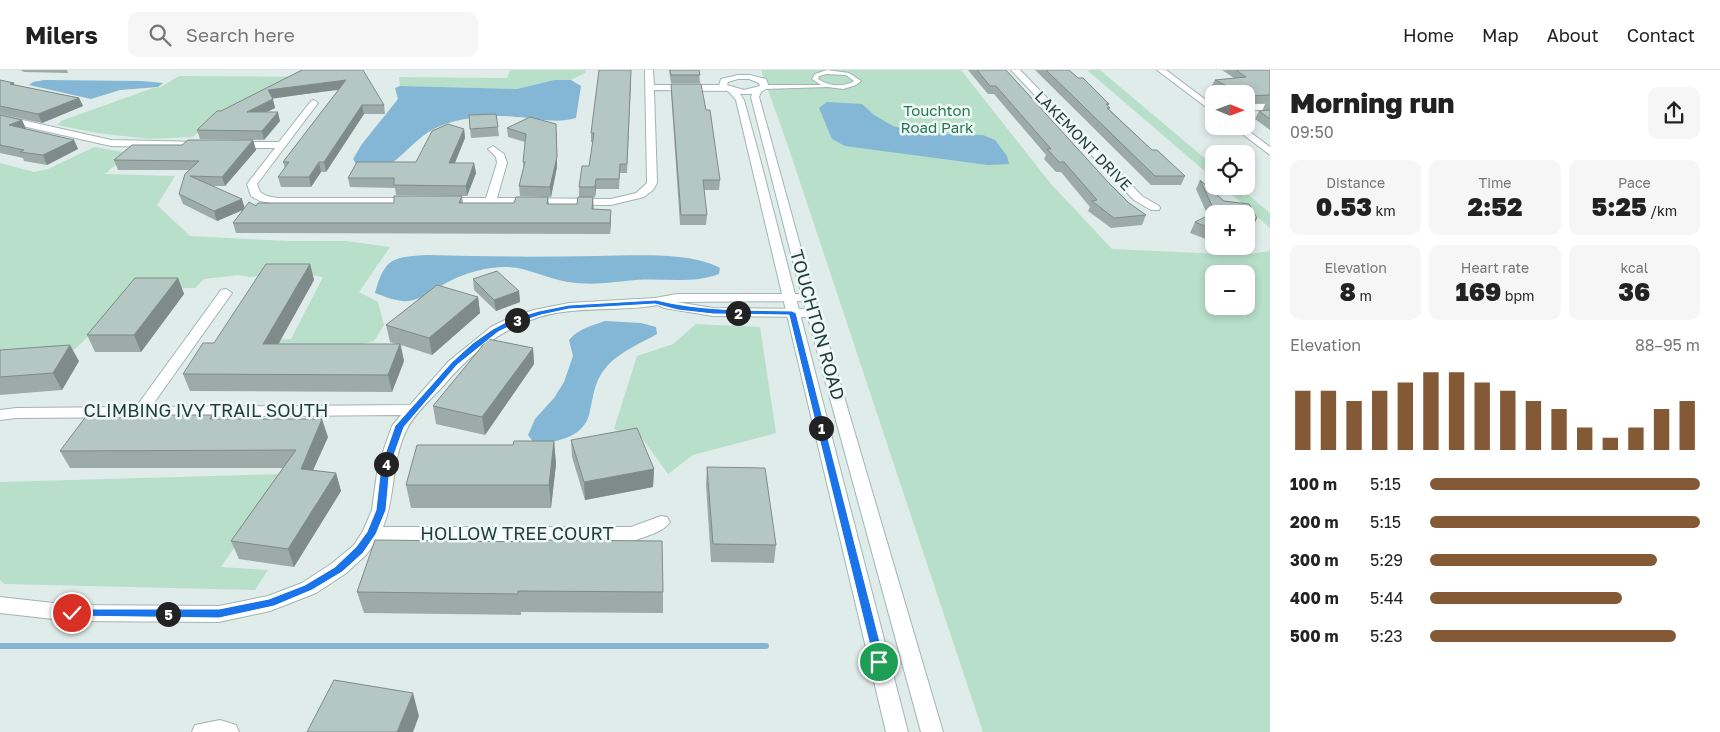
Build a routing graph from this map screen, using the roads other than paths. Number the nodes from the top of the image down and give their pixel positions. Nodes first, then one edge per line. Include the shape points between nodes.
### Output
1 (649, 70) edge
2 (734, 70) edge
3 (1014, 70) edge
4 (1161, 70) edge
5 (815, 79) junction
6 (756, 81) edge
7 (649, 84) junction
8 (728, 84) junction
9 (833, 87) junction
10 (1205, 103) edge
11 (314, 104) dead end
12 (1255, 107) edge
13 (1270, 107) edge
14 (0, 118) edge
15 (1248, 135) edge
16 (282, 145) junction
17 (493, 149) dead end
18 (1270, 152) edge
19 (490, 202) junction
20 (1155, 208) dead end
21 (226, 293) dead end
22 (711, 297) junction
23 (809, 298) junction
24 (656, 302) junction
25 (791, 306) junction
26 (713, 312) junction
27 (813, 313) junction
28 (413, 410) junction
29 (140, 412) junction
30 (0, 415) edge
31 (662, 522) dead end
32 (371, 534) junction
33 (0, 605) edge
34 (203, 732) edge
35 (228, 732) edge
36 (897, 732) edge
37 (932, 732) edge

1 - 7 street
2 - 8 street
3 - 20 street, LAKEMONT DRIVE via 1138,198
4 - 10 street
5 - 6 lane via 793,83
5 - 9 lane
5 - 9 lane via 817,75 834,72 852,76 858,81 853,85
6 - 8 street
6 - 8 street
6 - 9 lane
6 - 23 street, TOUCHTON ROAD via 755,97
7 - 8 street
7 - 19 street via 652,183 649,189 628,200 612,202
8 - 25 street, TOUCHTON ROAD via 740,100
11 - 16 street
12 - 13 street
14 - 16 street via 111,143
15 - 18 street
16 - 19 street via 252,184 255,194 264,199
17 - 19 street via 501,156 502,163
21 - 29 street
22 - 24 street
22 - 25 street
22 - 26 street
23 - 25 street
23 - 27 street, TOUCHTON ROAD
24 - 26 street
24 - 28 street via 569,307 514,321 476,344
25 - 26 street
25 - 27 street
25 - 36 street, TOUCHTON ROAD
27 - 37 street, TOUCHTON ROAD
28 - 29 street, CLIMBING IVY TRAIL SOUTH
28 - 32 street via 400,426 386,466 381,510
29 - 30 street, CLIMBING IVY TRAIL SOUTH
31 - 32 street, HOLLOW TREE COURT via 633,534
32 - 33 street via 360,550 338,569 308,588 270,603 219,614 72,613
34 - 35 street

